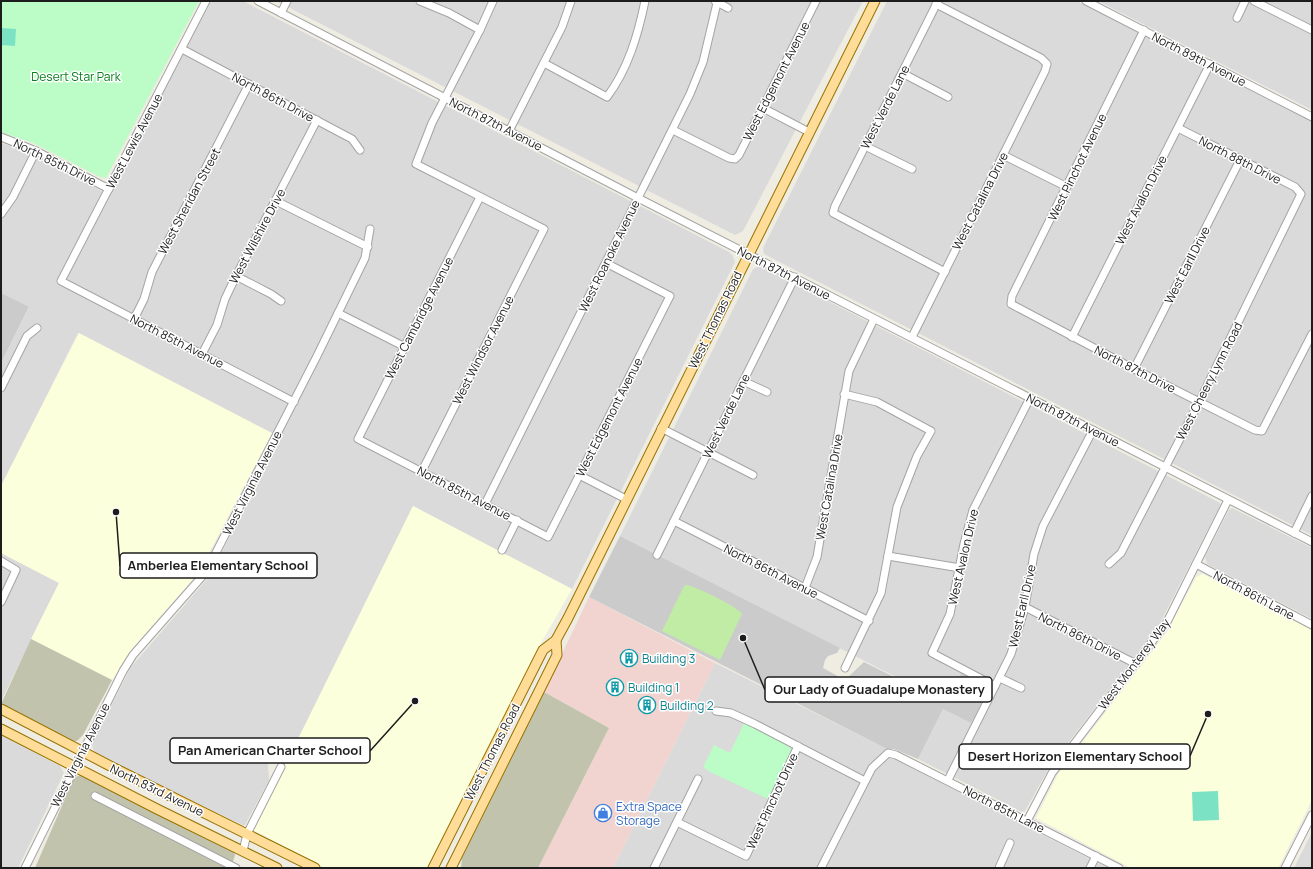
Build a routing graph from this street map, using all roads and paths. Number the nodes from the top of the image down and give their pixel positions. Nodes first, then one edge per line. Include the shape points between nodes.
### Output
1 (206, 1) edge
2 (258, 1) edge
3 (287, 1) edge
4 (420, 1) edge
5 (493, 1) edge
6 (571, 1) edge
7 (645, 1) edge
8 (816, 1) edge
9 (875, 1) edge
10 (1086, 1) edge
11 (1245, 1) edge
12 (1254, 1) edge
13 (716, 2) edge
14 (937, 3) edge
15 (728, 8) dead end
16 (281, 13) junction
17 (1236, 18) dead end
18 (480, 30) junction
19 (1144, 30) junction
20 (1312, 30) edge
21 (182, 49) junction
22 (544, 63) junction
23 (1210, 64) junction
24 (902, 73) junction
25 (249, 84) junction
26 (948, 97) dead end
27 (444, 98) junction
28 (763, 108) junction
29 (1312, 117) edge
30 (317, 120) junction
31 (1178, 128) junction
32 (673, 130) junction
33 (509, 131) junction
34 (810, 132) junction
35 (1, 138) edge
36 (865, 146) junction
37 (36, 150) junction
38 (360, 150) dead end
39 (1003, 155) junction
40 (1240, 160) junction
41 (912, 169) dead end
42 (1067, 188) junction
43 (109, 189) junction
44 (1301, 194) joint
45 (480, 197) junction
46 (638, 198) junction
47 (276, 201) junction
48 (1, 214) edge
49 (370, 229) dead end
50 (368, 247) junction
51 (748, 254) junction
52 (606, 263) junction
53 (945, 272) junction
54 (236, 276) junction
55 (794, 277) junction
56 (61, 280) joint
57 (281, 301) dead end
58 (1011, 304) joint
59 (338, 313) junction
60 (874, 318) junction
61 (134, 319) junction
62 (36, 328) dead end
63 (1312, 334) edge
64 (1072, 337) junction
65 (912, 338) junction
66 (405, 347) junction
67 (202, 354) junction
68 (1134, 369) junction
69 (743, 381) junction
70 (1, 388) edge
71 (767, 392) dead end
72 (844, 394) junction
73 (1030, 398) junction
74 (294, 402) junction
75 (1199, 402) junction
76 (661, 428) junction
77 (1093, 430) junction
78 (358, 439) joint
79 (708, 452) junction
80 (1166, 467) junction
81 (422, 471) junction
82 (579, 475) junction
83 (754, 475) dead end
84 (1312, 496) edge
85 (626, 499) junction
86 (1228, 500) junction
87 (485, 504) junction
88 (517, 520) junction
89 (674, 521) junction
90 (1294, 533) junction
91 (548, 537) joint
92 (1312, 542) edge
93 (502, 550) dead end
94 (656, 555) dead end
95 (888, 556) junction
96 (1, 561) edge
97 (1109, 564) dead end
98 (1196, 564) junction
99 (960, 568) junction
100 (805, 588) junction
101 (1, 602) edge
102 (1025, 607) junction
103 (869, 621) junction
104 (1312, 625) edge
105 (556, 640) junction
106 (1136, 664) junction
107 (845, 668) dead end
108 (1000, 678) junction
109 (995, 686) junction
110 (1021, 688) dead end
111 (1, 709) edge
112 (716, 711) dead end
113 (1, 729) edge
114 (798, 746) junction
115 (82, 751) junction
116 (281, 766) dead end
117 (74, 767) junction
118 (482, 771) junction
119 (496, 778) junction
120 (698, 779) dead end
121 (948, 780) junction
122 (865, 781) junction
123 (95, 796) dead end
124 (1311, 819) edge
125 (1027, 821) junction
126 (677, 822) junction
127 (247, 834) junction
128 (1010, 843) dead end
129 (243, 850) junction
130 (1096, 856) junction
131 (25, 868) edge
132 (236, 868) edge
133 (277, 868) edge
134 (315, 868) edge
135 (433, 868) edge
136 (451, 868) edge
137 (654, 868) edge
138 (821, 868) edge
139 (999, 868) edge
140 (1090, 868) edge
141 (1119, 868) edge
142 (1285, 868) edge

1 - 21 street, West Lewis Avenue
2 - 16 street, North 87th Avenue
3 - 16 street
4 - 18 street
5 - 18 street
6 - 22 street via 562,27
7 - 22 street via 620,80 607,97
8 - 28 street, West Edgemont Avenue
9 - 34 main road, West Thomas Road
10 - 19 street, North 89th Avenue
11 - 17 street
12 - 20 street
13 - 15 street
13 - 32 street, West Roanoke Avenue via 703,62
14 - 24 street, West Verde Lane
14 - 39 street, West Catalina Drive via 1041,58 1047,64
16 - 27 street, North 87th Avenue
18 - 27 street
19 - 23 street, North 89th Avenue
19 - 42 street, West Pinchot Avenue
21 - 25 street, North 86th Drive
21 - 43 street, West Lewis Avenue
22 - 33 street
23 - 29 street, North 89th Avenue
23 - 31 street, West Avalon Drive
24 - 26 street
24 - 36 street, West Verde Lane
25 - 30 street, North 86th Drive
25 - 61 street, West Sheridan Street via 152,272 144,299
27 - 33 street, North 87th Avenue
27 - 45 street via 416,164
28 - 32 street, West Edgemont Avenue via 735,159
28 - 34 street
30 - 38 street, North 86th Drive via 352,139
30 - 47 street, West Wilshire Drive
31 - 40 street, North 88th Drive
31 - 64 street, West Avalon Drive
32 - 46 street, West Roanoke Avenue
33 - 46 street, North 87th Avenue
34 - 51 main road, West Thomas Road
35 - 37 street, North 85th Drive
36 - 41 street
36 - 53 street, West Verde Lane via 833,213
37 - 43 street, North 85th Drive
37 - 48 street via 13,197
39 - 42 street
39 - 53 street, West Catalina Drive
40 - 44 street, North 88th Drive via 1295,187
40 - 68 street, West Earll Drive
42 - 58 street, West Pinchot Avenue via 1012,296
43 - 56 street, West Lewis Avenue
44 - 75 street, West Cheery Lynn Road
45 - 66 street, West Cambridge Avenue
45 - 81 street, West Windsor Avenue via 544,229
46 - 51 street, North 87th Avenue
46 - 52 street, West Roanoke Avenue
47 - 50 street
47 - 54 street, West Wilshire Drive
49 - 50 street, West Virginia Avenue
50 - 59 street, West Virginia Avenue
51 - 55 street, North 87th Avenue
51 - 76 main road, West Thomas Road
52 - 82 street, West Edgemont Avenue via 670,296
52 - 87 street, West Roanoke Avenue
53 - 65 street, West Catalina Drive
54 - 57 street
54 - 67 street, West Wilshire Drive via 225,298 217,325
55 - 60 street, North 87th Avenue
55 - 69 street, West Verde Lane
56 - 61 street, North 85th Avenue
58 - 64 street, North 87th Drive
59 - 66 street
59 - 74 street, West Virginia Avenue
60 - 65 street, North 87th Avenue
60 - 72 street, West Catalina Drive via 849,371
61 - 67 street, North 85th Avenue
62 - 70 street via 27,336
63 - 75 street, North 87th Drive via 1262,431 1255,430
64 - 68 street, North 87th Drive
65 - 73 street, North 87th Avenue
66 - 78 street, West Cambridge Avenue
67 - 74 street, North 85th Avenue
68 - 75 street, North 87th Drive
69 - 71 street
69 - 79 street, West Verde Lane
72 - 95 street via 877,402 931,431 917,456 897,507
72 - 100 street, West Catalina Drive via 817,557
73 - 77 street, North 87th Avenue
73 - 99 street, West Avalon Drive via 973,510
74 - 115 street, West Virginia Avenue via 206,572 133,655
75 - 80 street, West Cheery Lynn Road
76 - 79 street
76 - 85 main road, West Thomas Road
77 - 80 street, North 87th Avenue
77 - 102 street, West Earll Drive via 1043,526 1034,554
78 - 81 street, North 85th Avenue
79 - 83 street
79 - 89 street, West Verde Lane
80 - 86 street, North 87th Avenue
80 - 97 street, West Cheery Lynn Road via 1121,553
81 - 87 street, North 85th Avenue
82 - 85 street
82 - 91 street, West Edgemont Avenue
84 - 90 street
85 - 105 main road, West Thomas Road
86 - 90 street, North 87th Avenue
86 - 98 street, West Monterey Way
87 - 88 street, North 85th Avenue
88 - 91 street, North 85th Avenue
88 - 93 street
89 - 94 street, West Verde Lane
89 - 100 street, North 86th Avenue
90 - 92 street, North 87th Avenue
95 - 99 street
95 - 103 street via 881,593
96 - 101 street via 16,570
98 - 104 street, North 86th Lane
98 - 106 street, West Monterey Way via 1167,622
99 - 109 street, West Avalon Drive via 950,614 932,653
100 - 103 street, North 86th Avenue
102 - 106 street, North 86th Drive
102 - 108 street, West Earll Drive via 1015,644
103 - 107 street
105 - 118 main road, West Thomas Road via 543,650
105 - 119 main road, West Thomas Road via 556,655
106 - 125 street, West Monterey Way via 1052,773
108 - 109 street, West Earll Drive
108 - 110 street
109 - 121 street, West Earll Drive
111 - 115 main road, North 83rd Avenue
112 - 114 street via 731,713
113 - 117 main road, North 83rd Avenue
114 - 122 street
114 - 126 street, West Pinchot Drive via 746,856
115 - 117 street, West Virginia Avenue
115 - 127 main road, North 83rd Avenue
116 - 127 street
117 - 129 main road, North 83rd Avenue
117 - 131 street, West Virginia Avenue
118 - 119 main road
118 - 135 main road, West Thomas Road
119 - 136 main road, West Thomas Road
120 - 126 street
121 - 122 street, North 85th Lane via 888,753 878,761
121 - 125 street, North 85th Lane
122 - 138 street
123 - 132 street
124 - 142 street
125 - 130 street, North 85th Lane
126 - 137 street
127 - 129 street
127 - 134 main road, North 83rd Avenue
128 - 139 street
129 - 133 main road, North 83rd Avenue
130 - 140 street
130 - 141 street, North 85th Lane

